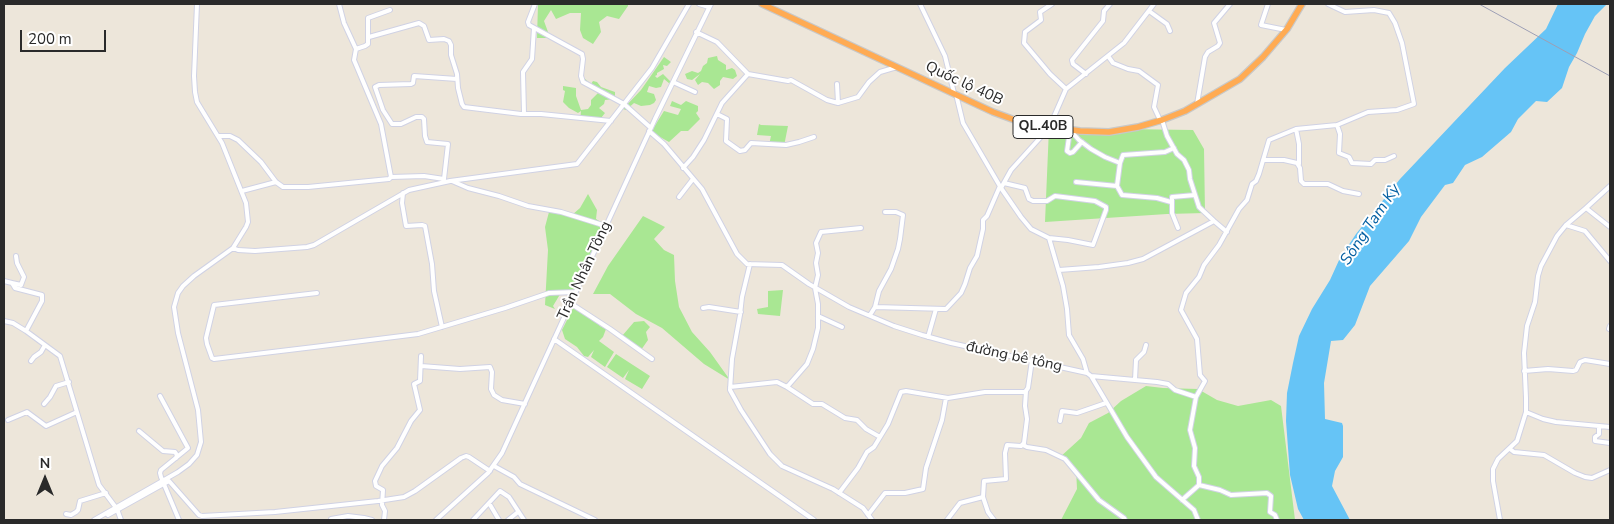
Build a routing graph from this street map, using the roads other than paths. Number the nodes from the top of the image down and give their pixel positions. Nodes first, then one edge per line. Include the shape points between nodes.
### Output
1 (198, 4) edge
2 (339, 4) edge
3 (535, 4) edge
4 (689, 4) edge
5 (699, 4) edge
6 (762, 4) edge
7 (920, 4) edge
8 (1052, 4) edge
9 (1110, 4) edge
10 (1154, 4) edge
11 (1230, 4) edge
12 (1268, 4) edge
13 (1302, 4) edge
14 (1328, 4) edge
15 (710, 5) edge
16 (390, 10) dead end
17 (1149, 11) junction
18 (534, 28) junction
19 (1286, 30) junction
20 (1170, 31) dead end
21 (696, 32) junction
22 (369, 37) junction
23 (356, 50) junction
24 (1108, 56) junction
25 (897, 67) junction
26 (748, 74) junction
27 (1086, 74) junction
28 (457, 79) junction
29 (673, 82) junction
30 (837, 84) dead end
31 (1066, 89) junction
32 (695, 92) dead end
33 (955, 94) junction
34 (838, 103) junction
35 (624, 104) junction
36 (1197, 104) junction
37 (524, 114) junction
38 (717, 114) junction
39 (1161, 120) junction
40 (611, 121) junction
41 (1337, 125) junction
42 (1049, 128) junction
43 (1296, 129) junction
44 (650, 130) junction
45 (1070, 130) junction
46 (219, 136) junction
47 (814, 137) dead end
48 (1082, 142) junction
49 (1174, 148) junction
50 (1394, 156) dead end
51 (1263, 160) junction
52 (1120, 163) junction
53 (1299, 164) junction
54 (683, 168) junction
55 (391, 178) junction
56 (693, 179) junction
57 (447, 180) junction
58 (276, 182) junction
59 (1004, 182) junction
60 (1076, 182) dead end
61 (1117, 186) junction
62 (1610, 186) edge
63 (1000, 187) junction
64 (242, 191) junction
65 (402, 193) junction
66 (1358, 194) dead end
67 (1195, 195) junction
68 (679, 197) dead end
69 (1171, 202) junction
70 (1586, 208) junction
71 (885, 212) dead end
72 (1214, 221) junction
73 (1566, 225) junction
74 (606, 226) junction
75 (1610, 227) edge
76 (861, 228) dead end
77 (1178, 228) dead end
78 (1227, 232) junction
79 (1049, 238) junction
80 (233, 248) junction
81 (16, 256) dead end
82 (1610, 261) edge
83 (750, 264) junction
84 (1059, 270) junction
85 (4, 281) edge
86 (12, 284) junction
87 (815, 288) junction
88 (317, 292) dead end
89 (575, 292) junction
90 (570, 304) junction
91 (875, 307) junction
92 (703, 308) dead end
93 (936, 309) junction
94 (741, 312) junction
95 (870, 315) junction
96 (818, 316) junction
97 (4, 321) edge
98 (442, 327) junction
99 (842, 327) dead end
100 (26, 331) junction
101 (928, 336) junction
102 (554, 339) junction
103 (45, 345) junction
104 (1146, 345) dead end
105 (421, 356) dead end
106 (652, 360) dead end
107 (1032, 360) junction
108 (32, 361) dead end
109 (1610, 364) edge
110 (420, 366) junction
111 (1524, 371) junction
112 (1087, 373) junction
113 (1091, 376) junction
114 (1135, 380) junction
115 (69, 382) junction
116 (730, 387) junction
117 (787, 387) junction
118 (1026, 391) junction
119 (160, 396) dead end
120 (1196, 397) junction
121 (946, 398) junction
122 (1106, 403) junction
123 (44, 404) dead end
124 (525, 404) junction
125 (77, 412) junction
126 (1526, 412) junction
127 (8, 420) dead end
128 (1060, 421) dead end
129 (1599, 426) junction
130 (1610, 427) edge
131 (139, 431) dead end
132 (880, 437) junction
133 (1610, 443) edge
134 (1023, 445) junction
135 (1510, 449) junction
136 (186, 450) junction
137 (175, 452) junction
138 (176, 458) junction
139 (494, 466) junction
140 (1610, 470) edge
141 (490, 471) junction
142 (164, 482) junction
143 (1199, 485) junction
144 (106, 493) junction
145 (839, 493) junction
146 (983, 497) junction
147 (1182, 500) junction
148 (382, 501) junction
149 (489, 503) junction
150 (116, 508) junction
151 (518, 512) junction
152 (66, 514) dead end
153 (868, 515) junction
154 (331, 519) dead end
155 (94, 520) edge
156 (99, 520) edge
157 (121, 520) edge
158 (179, 520) edge
159 (372, 520) edge
160 (384, 520) edge
161 (436, 520) edge
162 (473, 520) edge
163 (499, 520) edge
164 (508, 520) edge
165 (524, 520) edge
166 (595, 520) edge
167 (814, 520) edge
168 (872, 520) edge
169 (947, 520) edge
170 (994, 520) edge
171 (1125, 520) edge
172 (1198, 520) edge
173 (1277, 520) edge
174 (1500, 520) edge

1 - 46 street via 194,88 197,102
2 - 23 street
3 - 18 street via 528,22
4 - 35 street via 652,68
5 - 15 street
6 - 25 highway, Quốc lộ 40B / QL.40B
7 - 33 street via 945,56
8 - 31 street via 1040,12 1041,20 1025,32 1024,43
9 - 27 street via 1104,11 1103,21 1072,60
10 - 17 street
11 - 36 street via 1214,23 1220,43 1205,57
12 - 19 street via 1261,25
13 - 19 highway, Quốc lộ 40B / QL.40B
14 - 41 street via 1345,12 1374,10 1389,13 1402,43 1414,102 1397,110 1368,112
15 - 21 street, Trần Nhân Tông
16 - 22 street via 368,18
17 - 20 street via 1166,22
17 - 24 street via 1124,43
18 - 35 street via 582,54 583,82
18 - 37 street via 532,60 523,72
19 - 36 highway, Quốc lộ 40B / QL.40B via 1240,79
21 - 26 street via 717,42
21 - 29 street, Trần Nhân Tông
22 - 23 street via 367,46
22 - 28 street via 421,23 429,40 444,39 451,43
23 - 55 street via 354,60 381,124
24 - 27 street
24 - 39 street via 1113,63 1139,71 1158,85 1154,106
25 - 33 highway, Quốc lộ 40B / QL.40B
25 - 34 street via 880,72 858,97
26 - 34 street via 791,80 826,100
26 - 38 street via 725,99
27 - 31 street
28 - 37 street via 464,107
28 - 57 street via 414,76 411,84 375,87 392,124 422,118 427,142 448,144
29 - 32 street
29 - 44 street, Trần Nhân Tông
30 - 34 street
31 - 42 street
33 - 42 highway, Quốc lộ 40B / QL.40B via 1023,123
33 - 63 street via 963,123
35 - 40 street
35 - 44 street
36 - 39 highway, Quốc lộ 40B / QL.40B
37 - 40 street
38 - 47 street via 727,119 726,141 740,150 745,150 751,143 786,144
38 - 54 street via 701,145
39 - 45 highway, Quốc lộ 40B / QL.40B via 1109,132
39 - 49 street
40 - 57 street via 575,164
41 - 43 street
41 - 50 street via 1339,152 1349,157 1352,163 1371,164
42 - 45 highway, Quốc lộ 40B / QL.40B
42 - 59 street via 1010,170
43 - 51 street via 1269,140
43 - 53 street
44 - 54 street
44 - 74 street, Trần Nhân Tông
45 - 48 street
45 - 48 street via 1067,151 1073,152
46 - 58 street via 230,136 241,142
46 - 64 street
48 - 52 street via 1098,154
49 - 52 street via 1165,152 1125,154
49 - 67 street via 1184,160
51 - 53 street
51 - 78 street via 1256,181
52 - 61 street
53 - 66 street via 1302,183 1328,184
54 - 56 street
55 - 57 street via 424,176
55 - 58 street via 308,187 282,187
56 - 68 street
56 - 83 street via 702,189 738,254 746,264
57 - 65 street
57 - 74 street
58 - 64 street
59 - 63 street
59 - 79 street via 1025,188 1032,201 1047,201 1055,196 1095,201 1106,207 1093,245
60 - 61 street
61 - 69 street via 1122,195
62 - 70 street
63 - 79 street via 1031,228
63 - 93 street via 983,220 977,256 961,293 946,309
64 - 80 street via 248,222
65 - 80 street via 314,245 255,251
65 - 98 street via 406,226 424,225
67 - 69 street via 1172,196
67 - 72 street via 1199,207
69 - 77 street
70 - 73 street
70 - 75 street
71 - 91 street via 903,215 898,249
72 - 78 street
72 - 84 street via 1143,260
73 - 82 street via 1585,232
73 - 111 street via 1555,239 1540,272 1526,332
74 - 89 street, Trần Nhân Tông
76 - 87 street via 821,232 816,243 818,275
78 - 120 street via 1186,293 1181,310 1197,339 1200,375 1205,381
79 - 84 street
80 - 142 street via 186,282 176,299 174,314 198,410 201,442 194,460
81 - 86 street via 24,278 21,285
83 - 87 street, đường bê tông via 782,265
83 - 94 street
84 - 112 street via 1068,309 1068,335 1083,359
85 - 86 street
86 - 100 street via 15,288 42,295
87 - 95 street, đường bê tông
87 - 96 street
88 - 98 street via 214,305 206,338 212,358 404,336
89 - 90 street, Trần Nhân Tông
89 - 98 street via 549,293
90 - 102 street, Trần Nhân Tông
90 - 106 street
91 - 93 street
91 - 95 street
92 - 94 street
93 - 101 street
94 - 116 street
95 - 101 street, đường bê tông
96 - 99 street
96 - 117 street via 807,364
97 - 100 street
100 - 103 street
101 - 107 street, đường bê tông via 951,344
102 - 124 street, Trần Nhân Tông
102 - 167 street
103 - 108 street
103 - 115 street via 60,356
104 - 114 street via 1136,360
105 - 110 street
107 - 112 street, đường bê tông
107 - 118 street
109 - 111 street via 1585,360 1573,371
110 - 124 street via 490,367 494,395 502,400
110 - 148 street via 420,381 414,384 420,410 375,481 375,485 383,490
111 - 126 street
112 - 113 street, đường bê tông
113 - 114 street
113 - 122 street, đường bê tông
114 - 120 street via 1168,384
115 - 123 street via 56,386
115 - 125 street
116 - 117 street via 778,382
116 - 145 street via 766,448 782,466
117 - 132 street via 813,404 822,404 845,418 857,420
118 - 121 street via 985,392
118 - 134 street via 1027,419
119 - 136 street via 188,448
120 - 143 street via 1190,430
121 - 132 street via 902,391
121 - 153 street via 923,489 885,493
122 - 128 street via 1077,413 1062,411
122 - 147 street, đường bê tông via 1156,477
124 - 139 street, Trần Nhân Tông
125 - 127 street via 46,426 27,412
125 - 144 street via 100,485
126 - 129 street via 1549,421
126 - 135 street via 1517,441
129 - 130 street
129 - 133 street via 1596,441
131 - 137 street via 164,452
132 - 145 street
134 - 146 street via 1006,445 1006,479 984,481
134 - 171 street via 1046,450 1065,459 1099,500
135 - 140 street via 1542,455 1585,477 1592,478
135 - 174 street via 1498,459 1493,469
136 - 137 street
136 - 138 street
137 - 138 street
138 - 142 street via 161,470
139 - 141 street, Trần Nhân Tông
139 - 166 street via 520,484
141 - 148 street via 466,456 404,497
141 - 161 street, Trần Nhân Tông
142 - 148 street via 170,481 199,516
142 - 150 street
142 - 158 street
143 - 147 street
143 - 173 street via 1231,495 1267,494 1271,496 1270,512
144 - 150 street
144 - 152 street via 80,501 76,512
145 - 153 street via 863,508
146 - 169 street via 960,503
146 - 170 street
147 - 172 street, đường bê tông via 1194,510
148 - 160 street
149 - 151 street via 502,492
149 - 162 street
149 - 163 street
150 - 155 street
150 - 156 street
150 - 157 street
151 - 164 street
151 - 165 street
153 - 168 street
154 - 159 street via 348,516

